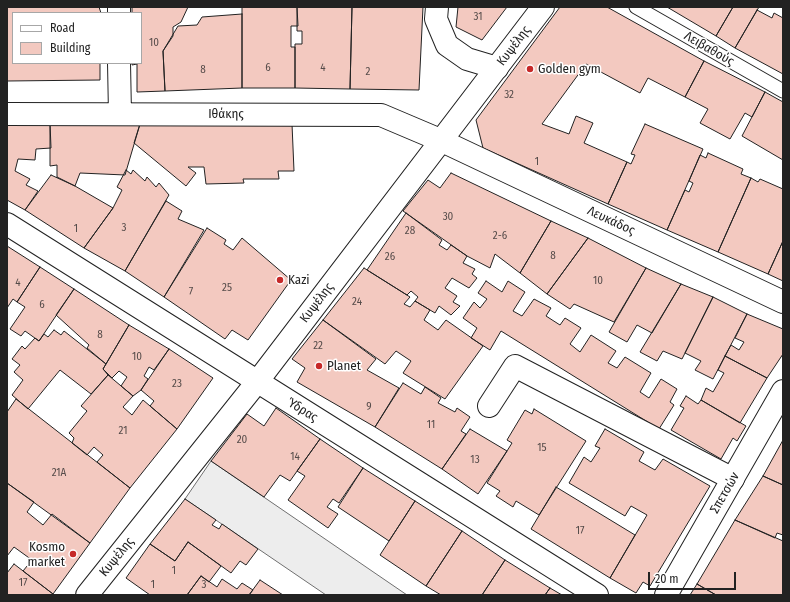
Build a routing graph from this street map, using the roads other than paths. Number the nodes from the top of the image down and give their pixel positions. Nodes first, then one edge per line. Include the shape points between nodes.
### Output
1 (437, 7) edge
2 (543, 7) edge
3 (636, 7) edge
4 (119, 64) edge
5 (497, 68) junction
6 (783, 91) edge
7 (7, 114) edge
8 (120, 114) junction
9 (440, 140) junction
10 (7, 224) edge
11 (783, 302) edge
12 (257, 382) junction
13 (783, 391) edge
14 (489, 406) dead end
15 (733, 479) junction
16 (87, 595) edge
17 (597, 595) edge
18 (666, 595) edge

1 - 5 street via 436,19 447,46 467,59
2 - 5 street, Κυψέλης
3 - 6 lane, Λειβαθούς
4 - 8 street
5 - 9 street, Κυψέλης
7 - 8 street, Ιθάκης
8 - 9 street, Ιθάκης via 381,115
9 - 11 street, Λευκάδος
9 - 12 street, Κυψέλης
10 - 12 street, Ύδρας
12 - 16 street, Κυψέλης
12 - 17 street, Ύδρας
13 - 15 street, Σπετσών
14 - 15 street via 515,366
15 - 18 street, Σπετσών

